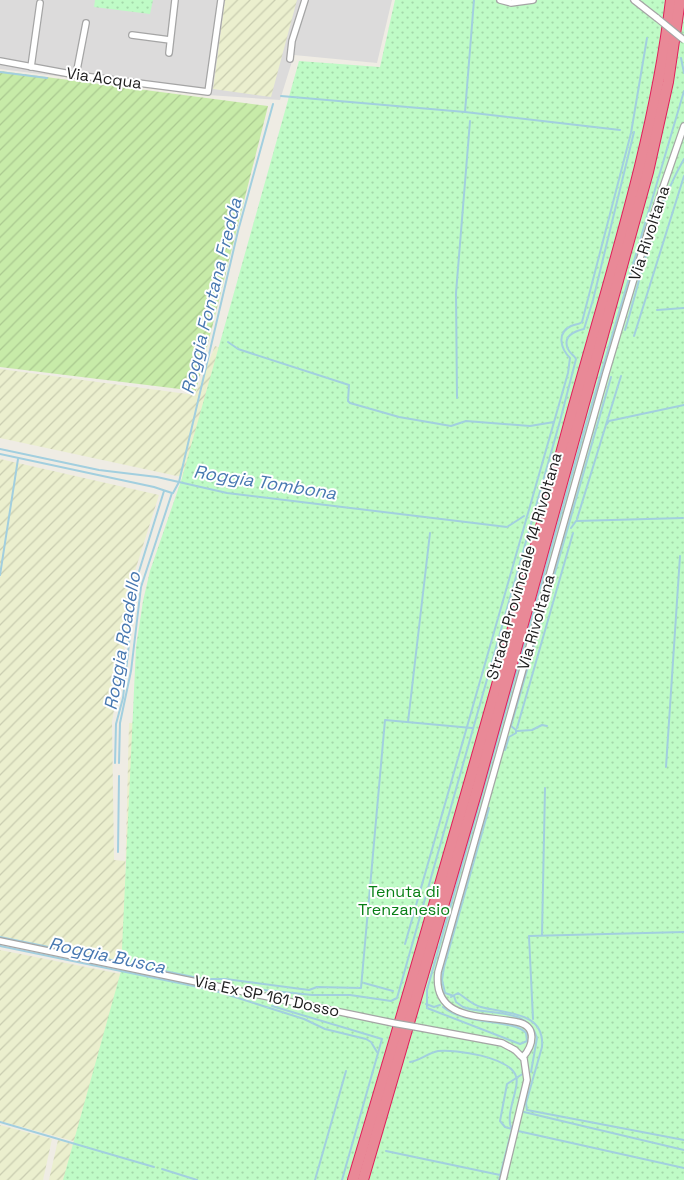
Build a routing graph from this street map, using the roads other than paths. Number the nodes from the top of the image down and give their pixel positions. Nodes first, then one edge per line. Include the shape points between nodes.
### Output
1 (175, 0) edge
2 (221, 0) edge
3 (304, 0) edge
4 (500, 0) edge
5 (533, 0) edge
6 (634, 0) edge
7 (665, 0) edge
8 (671, 0) edge
9 (680, 0) edge
10 (40, 3) dead end
11 (86, 23) dead end
12 (132, 35) dead end
13 (170, 40) junction
14 (684, 40) edge
15 (168, 53) dead end
16 (290, 59) dead end
17 (0, 61) edge
18 (31, 67) junction
19 (76, 75) junction
20 (684, 126) edge
21 (617, 254) junction
22 (0, 941) edge
23 (523, 1057) junction
24 (372, 1134) junction
25 (353, 1180) edge
26 (363, 1180) edge
27 (503, 1180) edge

1 - 13 street
2 - 19 street, Via Acqua via 208,92
3 - 16 street
4 - 5 street via 512,3
6 - 14 street, bridge
7 - 21 highway via 648,108
8 - 21 highway, Strada Provinciale 14 Rivoltana via 648,135
9 - 24 highway, Strada Provinciale 14 Rivoltana via 661,117 644,187 480,781
10 - 18 street
11 - 19 street
12 - 13 street
13 - 15 street
17 - 18 street, Via Acqua
18 - 19 street, Via Acqua
20 - 23 street, Via Rivoltana via 625,307 438,970 440,993 456,1011 526,1026 533,1043
21 - 24 highway, Strada Provinciale 14 Rivoltana
22 - 23 street, Via Ex SP 161 Dosso, bridge via 502,1043
23 - 27 street via 527,1080
24 - 25 highway
24 - 26 highway

